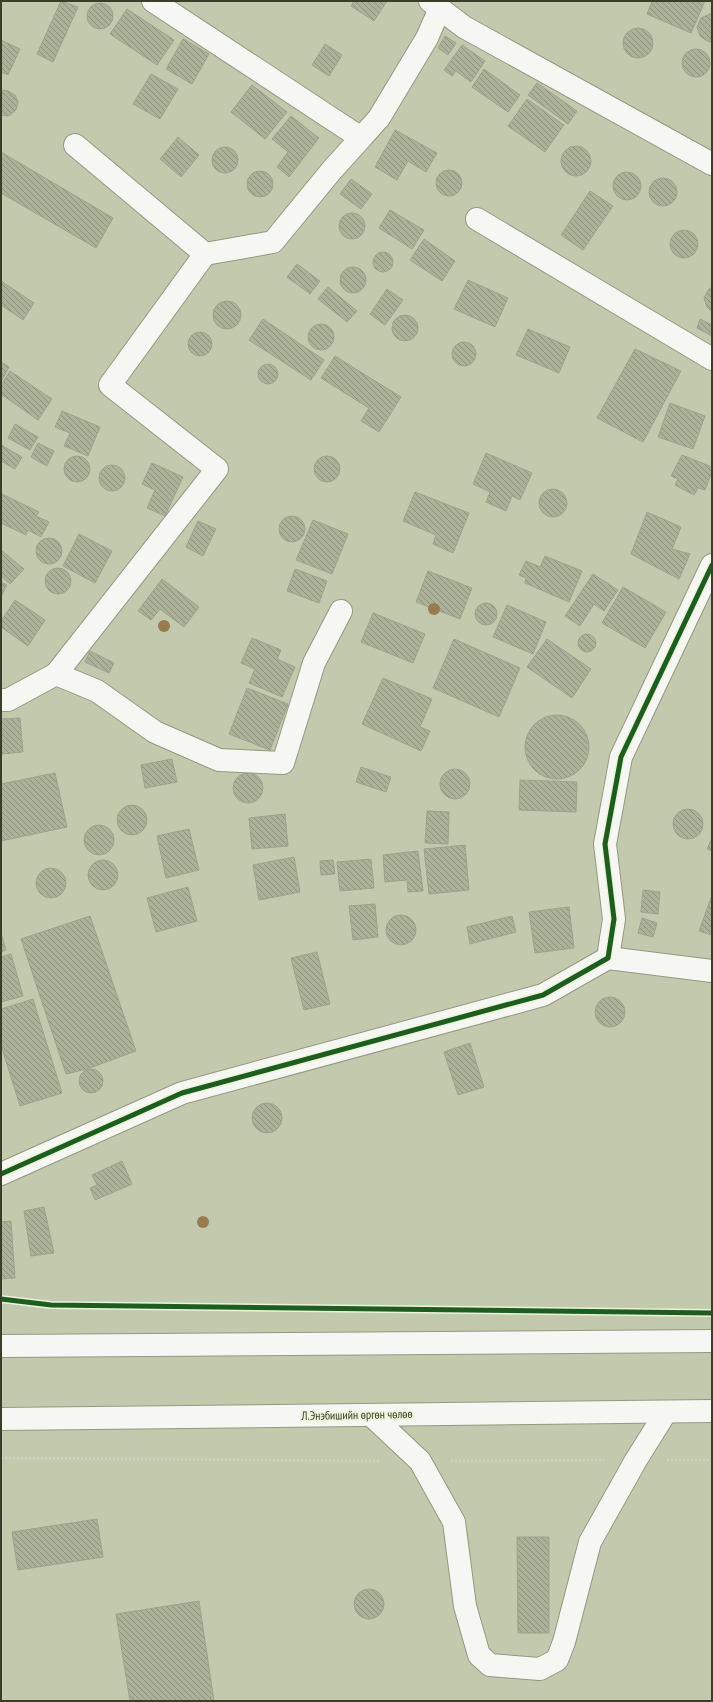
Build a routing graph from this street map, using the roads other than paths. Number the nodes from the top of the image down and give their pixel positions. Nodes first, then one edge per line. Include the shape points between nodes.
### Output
1 (153, 1) edge
2 (435, 5) edge
3 (361, 138) junction
4 (75, 145) dead end
5 (712, 164) edge
6 (477, 219) dead end
7 (205, 254) junction
8 (712, 359) edge
9 (712, 565) edge
10 (341, 611) dead end
11 (56, 674) junction
12 (1, 700) edge
13 (608, 958) junction
14 (712, 971) edge
15 (1, 1174) edge
16 (712, 1341) edge
17 (1, 1346) edge
18 (712, 1411) edge
19 (666, 1412) junction
20 (371, 1415) junction
21 (1, 1419) edge

1 - 3 street
2 - 3 street via 427,38 380,118
2 - 5 street via 464,27
3 - 7 street via 273,242
4 - 7 street
6 - 8 street
7 - 11 street via 110,385 217,469
9 - 13 street via 621,757 604,844 614,919
10 - 11 street via 314,663 283,763 219,760 155,732 97,691
11 - 12 street via 8,700
13 - 14 street
13 - 15 street via 542,995 182,1093
16 - 17 street
18 - 19 street, Л.Энэбишийн өргөн чөлөө
19 - 20 street, Л.Энэбишийн өргөн чөлөө
19 - 20 street via 590,1542 557,1660 540,1669 490,1665 479,1655 465,1606 454,1522 420,1461
20 - 21 street, Л.Энэбишийн өргөн чөлөө

